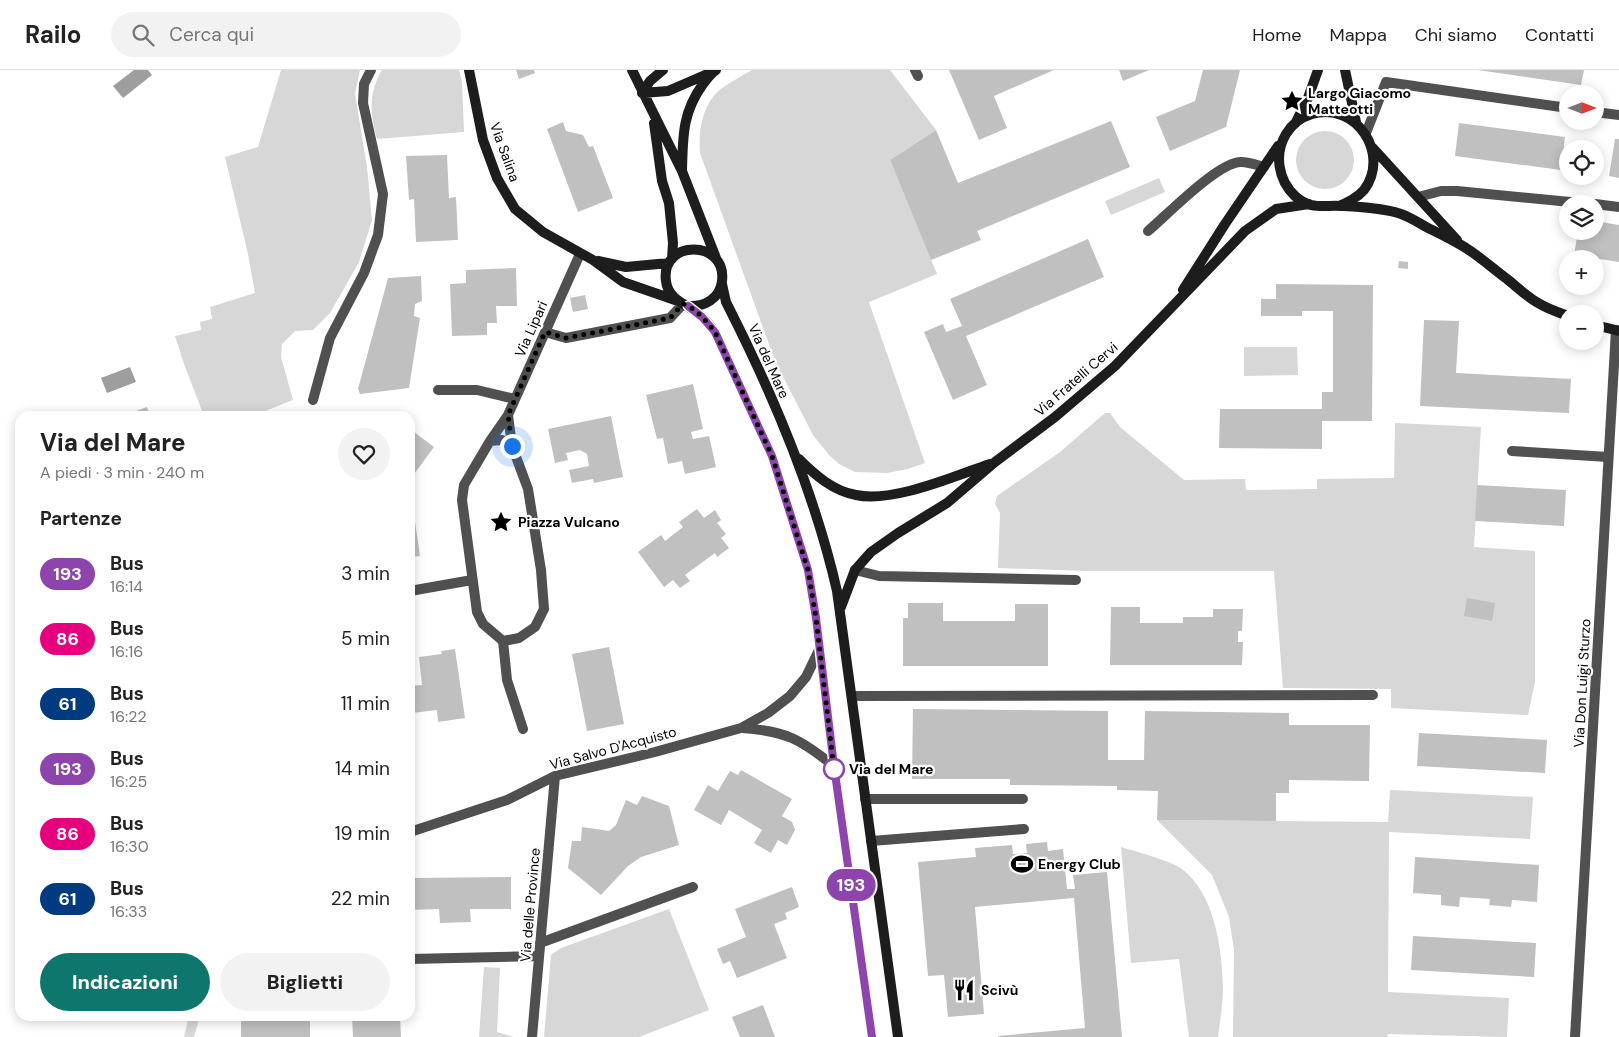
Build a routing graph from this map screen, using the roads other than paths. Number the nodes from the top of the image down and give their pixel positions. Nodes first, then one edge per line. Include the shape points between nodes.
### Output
1 (371, 70) edge
2 (469, 70) edge
3 (632, 70) edge
4 (663, 70) edge
5 (1318, 70) edge
6 (1345, 70) edge
7 (713, 71) edge
8 (642, 93) junction
9 (1559, 107) edge
10 (1604, 113) edge
11 (653, 115) junction
12 (1619, 115) edge
13 (1356, 122) junction
14 (1295, 123) junction
15 (1366, 133) junction
16 (1281, 142) junction
17 (1372, 147) junction
18 (1264, 167) junction
19 (682, 171) junction
20 (1418, 197) junction
21 (1559, 200) edge
22 (1309, 204) junction
23 (1604, 205) edge
24 (1339, 206) junction
25 (1619, 207) edge
26 (1148, 231) dead end
27 (1463, 246) junction
28 (580, 254) junction
29 (592, 260) junction
30 (670, 261) junction
31 (717, 261) junction
32 (722, 284) junction
33 (683, 304) junction
34 (1170, 310) junction
35 (1559, 312) edge
36 (1604, 327) edge
37 (1617, 330) edge
38 (545, 332) junction
39 (438, 390) dead end
40 (515, 399) junction
41 (313, 400) dead end
42 (508, 415) junction
43 (490, 441) junction
44 (512, 446) junction
45 (1512, 451) dead end
46 (795, 455) junction
47 (1608, 457) junction
48 (996, 462) junction
49 (854, 570) junction
50 (472, 580) junction
51 (1076, 580) dead end
52 (415, 591) edge
53 (840, 610) junction
54 (504, 644) junction
55 (820, 648) junction
56 (1374, 695) dead end
57 (852, 696) junction
58 (523, 728) dead end
59 (741, 728) junction
60 (834, 766) junction
61 (555, 776) junction
62 (1023, 798) dead end
63 (865, 799) junction
64 (1024, 829) dead end
65 (415, 830) edge
66 (871, 841) junction
67 (693, 887) dead end
68 (540, 943) junction
69 (539, 956) junction
70 (415, 960) edge
71 (532, 1037) edge
72 (872, 1037) edge
73 (898, 1037) edge
74 (1575, 1037) edge

1 - 41 street via 364,84 363,103 382,194 378,235 364,273 330,338
2 - 28 main road, Via Salina via 483,140 497,178 515,209
3 - 8 main road
4 - 8 main road
5 - 14 main road
6 - 13 main road
7 - 8 main road via 668,91
7 - 19 main road via 695,95 686,116
8 - 11 main road
9 - 15 street via 1386,82
10 - 12 street
11 - 19 main road
11 - 30 main road via 662,181 669,203 673,243
13 - 14 main road via 1332,112 1319,112
13 - 15 main road
14 - 16 main road
15 - 17 main road
16 - 18 main road
16 - 22 main road via 1278,157 1286,186
17 - 20 main road
17 - 24 main road via 1374,162 1364,190
18 - 26 street via 1240,162 1226,166
18 - 34 main road
19 - 31 main road
20 - 21 street via 1441,190
20 - 27 main road
22 - 24 main road via 1324,208
22 - 34 main road via 1276,209 1245,232
23 - 25 street
24 - 27 main road via 1399,214
27 - 35 main road via 1539,304
28 - 29 main road, Via Salina
28 - 38 street, Via Lipari
29 - 30 main road via 626,267
29 - 33 main road via 623,282
30 - 31 main road via 680,252 690,249 710,254
30 - 33 main road via 665,279 671,295
31 - 32 main road
32 - 33 main road via 713,299 705,304
32 - 46 main road, Via del Mare via 726,302
33 - 38 street via 670,318 566,338
33 - 55 main road via 702,317 715,332 772,456 808,570
34 - 48 main road, Via Fratelli Cervi via 1115,366
36 - 37 main road
37 - 47 street, Via Don Luigi Sturzo
38 - 40 street, Via Lipari
39 - 40 street via 477,390
40 - 42 street, Via Lipari
42 - 43 street, Via Lipari
42 - 44 street
43 - 44 street via 502,440
43 - 50 street, Via Lipari via 464,485 462,500
44 - 54 street via 528,488 544,609 534,627
45 - 47 street
46 - 48 main road via 814,474 835,488 856,495 873,496 922,487
46 - 53 main road, Via del Mare via 827,546
47 - 74 street, Via Don Luigi Sturzo
48 - 49 main road, Via Fratelli Cervi via 947,503 871,552
49 - 51 street via 879,576
49 - 53 main road
50 - 52 street
50 - 54 street, Via Lipari via 477,612 483,624
53 - 57 main road, Via del Mare
54 - 58 street via 507,680
55 - 59 street via 806,677 790,696
55 - 60 main road
56 - 57 street
57 - 63 main road, Via del Mare
59 - 60 street via 786,735 807,745
59 - 61 street, Via Salvo D'Acquisto
60 - 72 main road
61 - 65 street, Via Salvo D'Acquisto via 507,800
61 - 68 street, Via delle Province
62 - 63 street
63 - 66 main road, Via del Mare
64 - 66 street
66 - 73 main road, Via del Mare
67 - 68 street
68 - 69 street, Via delle Province
69 - 70 street
69 - 71 street, Via delle Province

